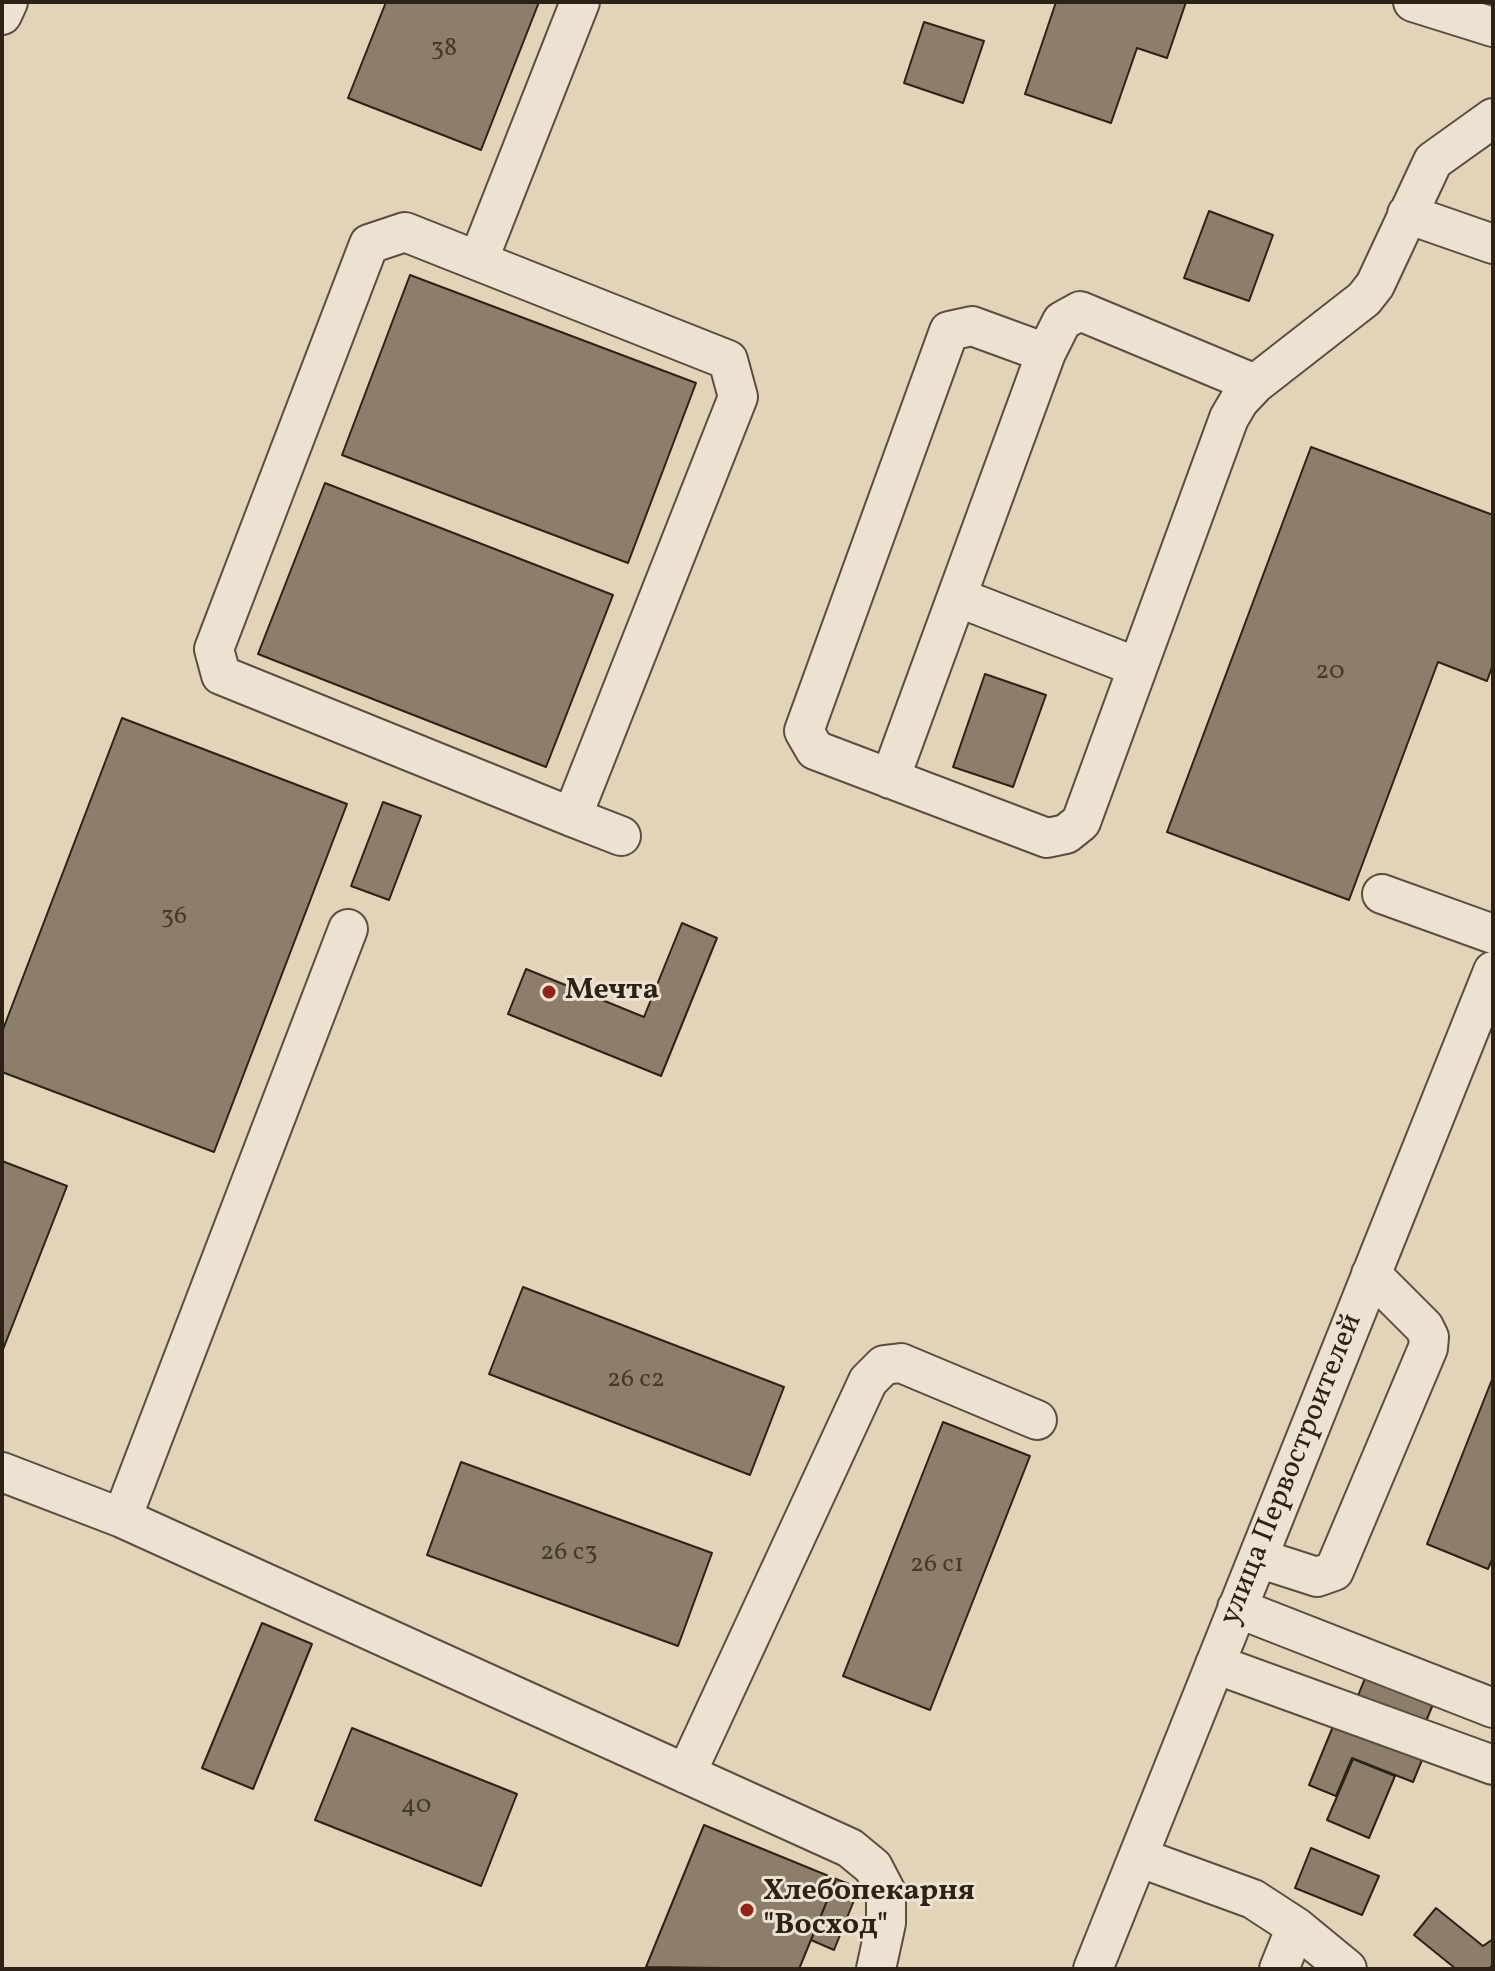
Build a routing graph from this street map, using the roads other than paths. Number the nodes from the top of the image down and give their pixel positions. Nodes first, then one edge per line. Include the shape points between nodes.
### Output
1 (8, 2) edge
2 (580, 2) edge
3 (1413, 2) edge
4 (2, 15) edge
5 (1493, 27) edge
6 (1493, 118) edge
7 (1407, 214) junction
8 (1493, 244) edge
9 (478, 261) junction
10 (1046, 353) junction
11 (1255, 384) junction
12 (957, 597) junction
13 (1137, 667) junction
14 (890, 779) junction
15 (572, 817) junction
16 (621, 836) dead end
17 (1382, 894) dead end
18 (348, 929) dead end
19 (1493, 934) edge
20 (1493, 971) edge
21 (1371, 1274) junction
22 (1037, 1420) dead end
23 (2, 1472) edge
24 (122, 1518) junction
25 (1258, 1558) junction
26 (1237, 1608) junction
27 (1215, 1664) junction
28 (1493, 1708) edge
29 (1493, 1765) edge
30 (686, 1774) junction
31 (1138, 1857) junction
32 (1296, 1927) junction
33 (876, 1969) edge
34 (1093, 1969) edge
35 (1279, 1969) edge
36 (1347, 1969) edge

1 - 4 street
2 - 9 street
3 - 5 street
6 - 7 street via 1433,161
7 - 8 street
7 - 11 street via 1364,299
9 - 15 street via 728,360 738,397
9 - 15 street via 405,232 369,244 214,649 221,675
10 - 11 street via 1062,321 1080,311
10 - 12 street
10 - 14 street via 972,326 949,331 804,731 815,750
11 - 13 street via 1229,418
12 - 13 street
12 - 14 street
13 - 14 street via 1081,822 1066,834 1047,838
15 - 16 street
17 - 19 street
18 - 24 street
20 - 21 street, улица Первостроителей
21 - 25 street, улица Первостроителей
21 - 25 street via 1424,1327 1428,1348 1334,1571 1317,1577
22 - 30 street via 901,1363 884,1365 868,1381
23 - 24 street
24 - 30 street
25 - 26 street, улица Первостроителей
26 - 27 street, улица Первостроителей
26 - 28 street
27 - 29 street
27 - 31 street, улица Первостроителей
30 - 33 street via 850,1848 873,1867 886,1892
31 - 32 street via 1253,1899
31 - 34 street, улица Первостроителей
32 - 35 street
32 - 36 street

